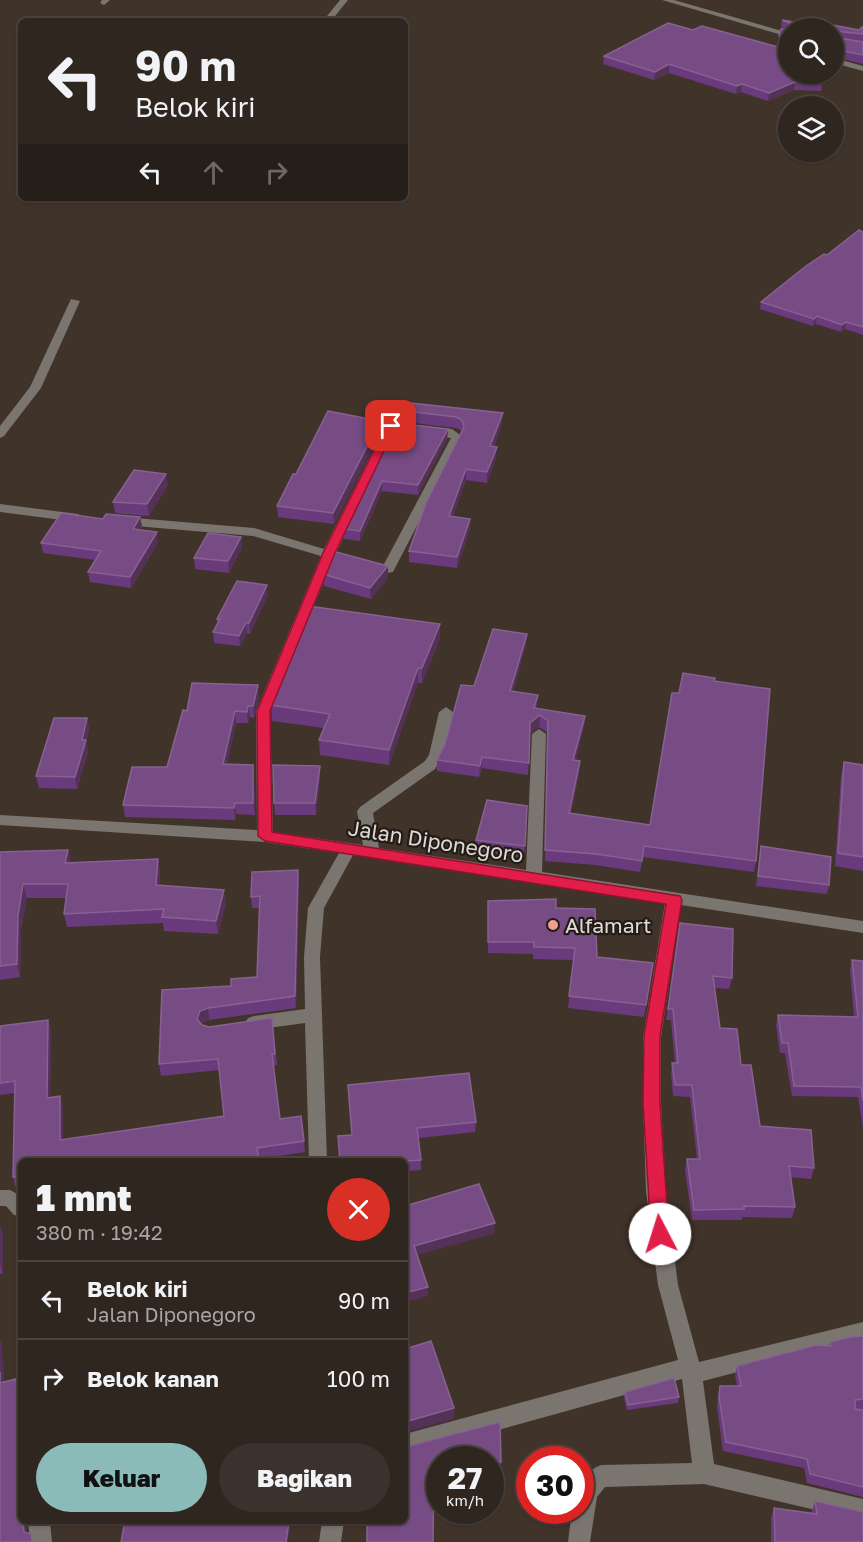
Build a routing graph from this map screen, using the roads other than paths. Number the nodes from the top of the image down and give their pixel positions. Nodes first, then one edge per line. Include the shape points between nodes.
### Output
1 (344, 0) edge
2 (666, 0) edge
3 (329, 18) edge
4 (778, 32) edge
5 (844, 63) edge
6 (863, 69) edge
7 (75, 302) dead end
8 (0, 434) edge
9 (0, 508) edge
10 (329, 553) junction
11 (446, 712) dead end
12 (539, 734) dead end
13 (0, 820) edge
14 (265, 836) junction
15 (349, 849) junction
16 (372, 852) junction
17 (534, 877) junction
18 (674, 900) junction
19 (863, 927) edge
20 (314, 1016) junction
21 (233, 1026) edge
22 (318, 1158) edge
23 (0, 1198) edge
24 (18, 1204) edge
25 (863, 1331) edge
26 (691, 1371) junction
27 (408, 1444) edge
28 (704, 1473) junction
29 (863, 1510) edge
30 (39, 1524) edge
31 (333, 1524) edge
32 (41, 1542) edge
33 (330, 1542) edge
34 (579, 1542) edge

1 - 3 street
2 - 4 street
5 - 6 street
7 - 8 street via 35,387
9 - 10 street via 254,532
10 - 10 street via 380,570 388,569 457,437 452,433 386,425
10 - 14 street via 263,711
11 - 16 street via 430,765 365,811
12 - 17 street
13 - 14 street, Jalan Diponegoro
14 - 15 street, Jalan Diponegoro
15 - 16 street, Jalan Diponegoro
15 - 20 street via 316,908 312,957
16 - 17 street, Jalan Diponegoro
17 - 18 street, Jalan Diponegoro
18 - 19 street, Jalan Diponegoro
18 - 26 street via 652,1036 652,1103 660,1234 676,1321
20 - 21 street
20 - 22 street
23 - 24 street via 10,1198
25 - 26 street
26 - 27 street
26 - 28 street
28 - 29 street
28 - 34 street via 601,1476 589,1488
30 - 32 street
31 - 33 street

